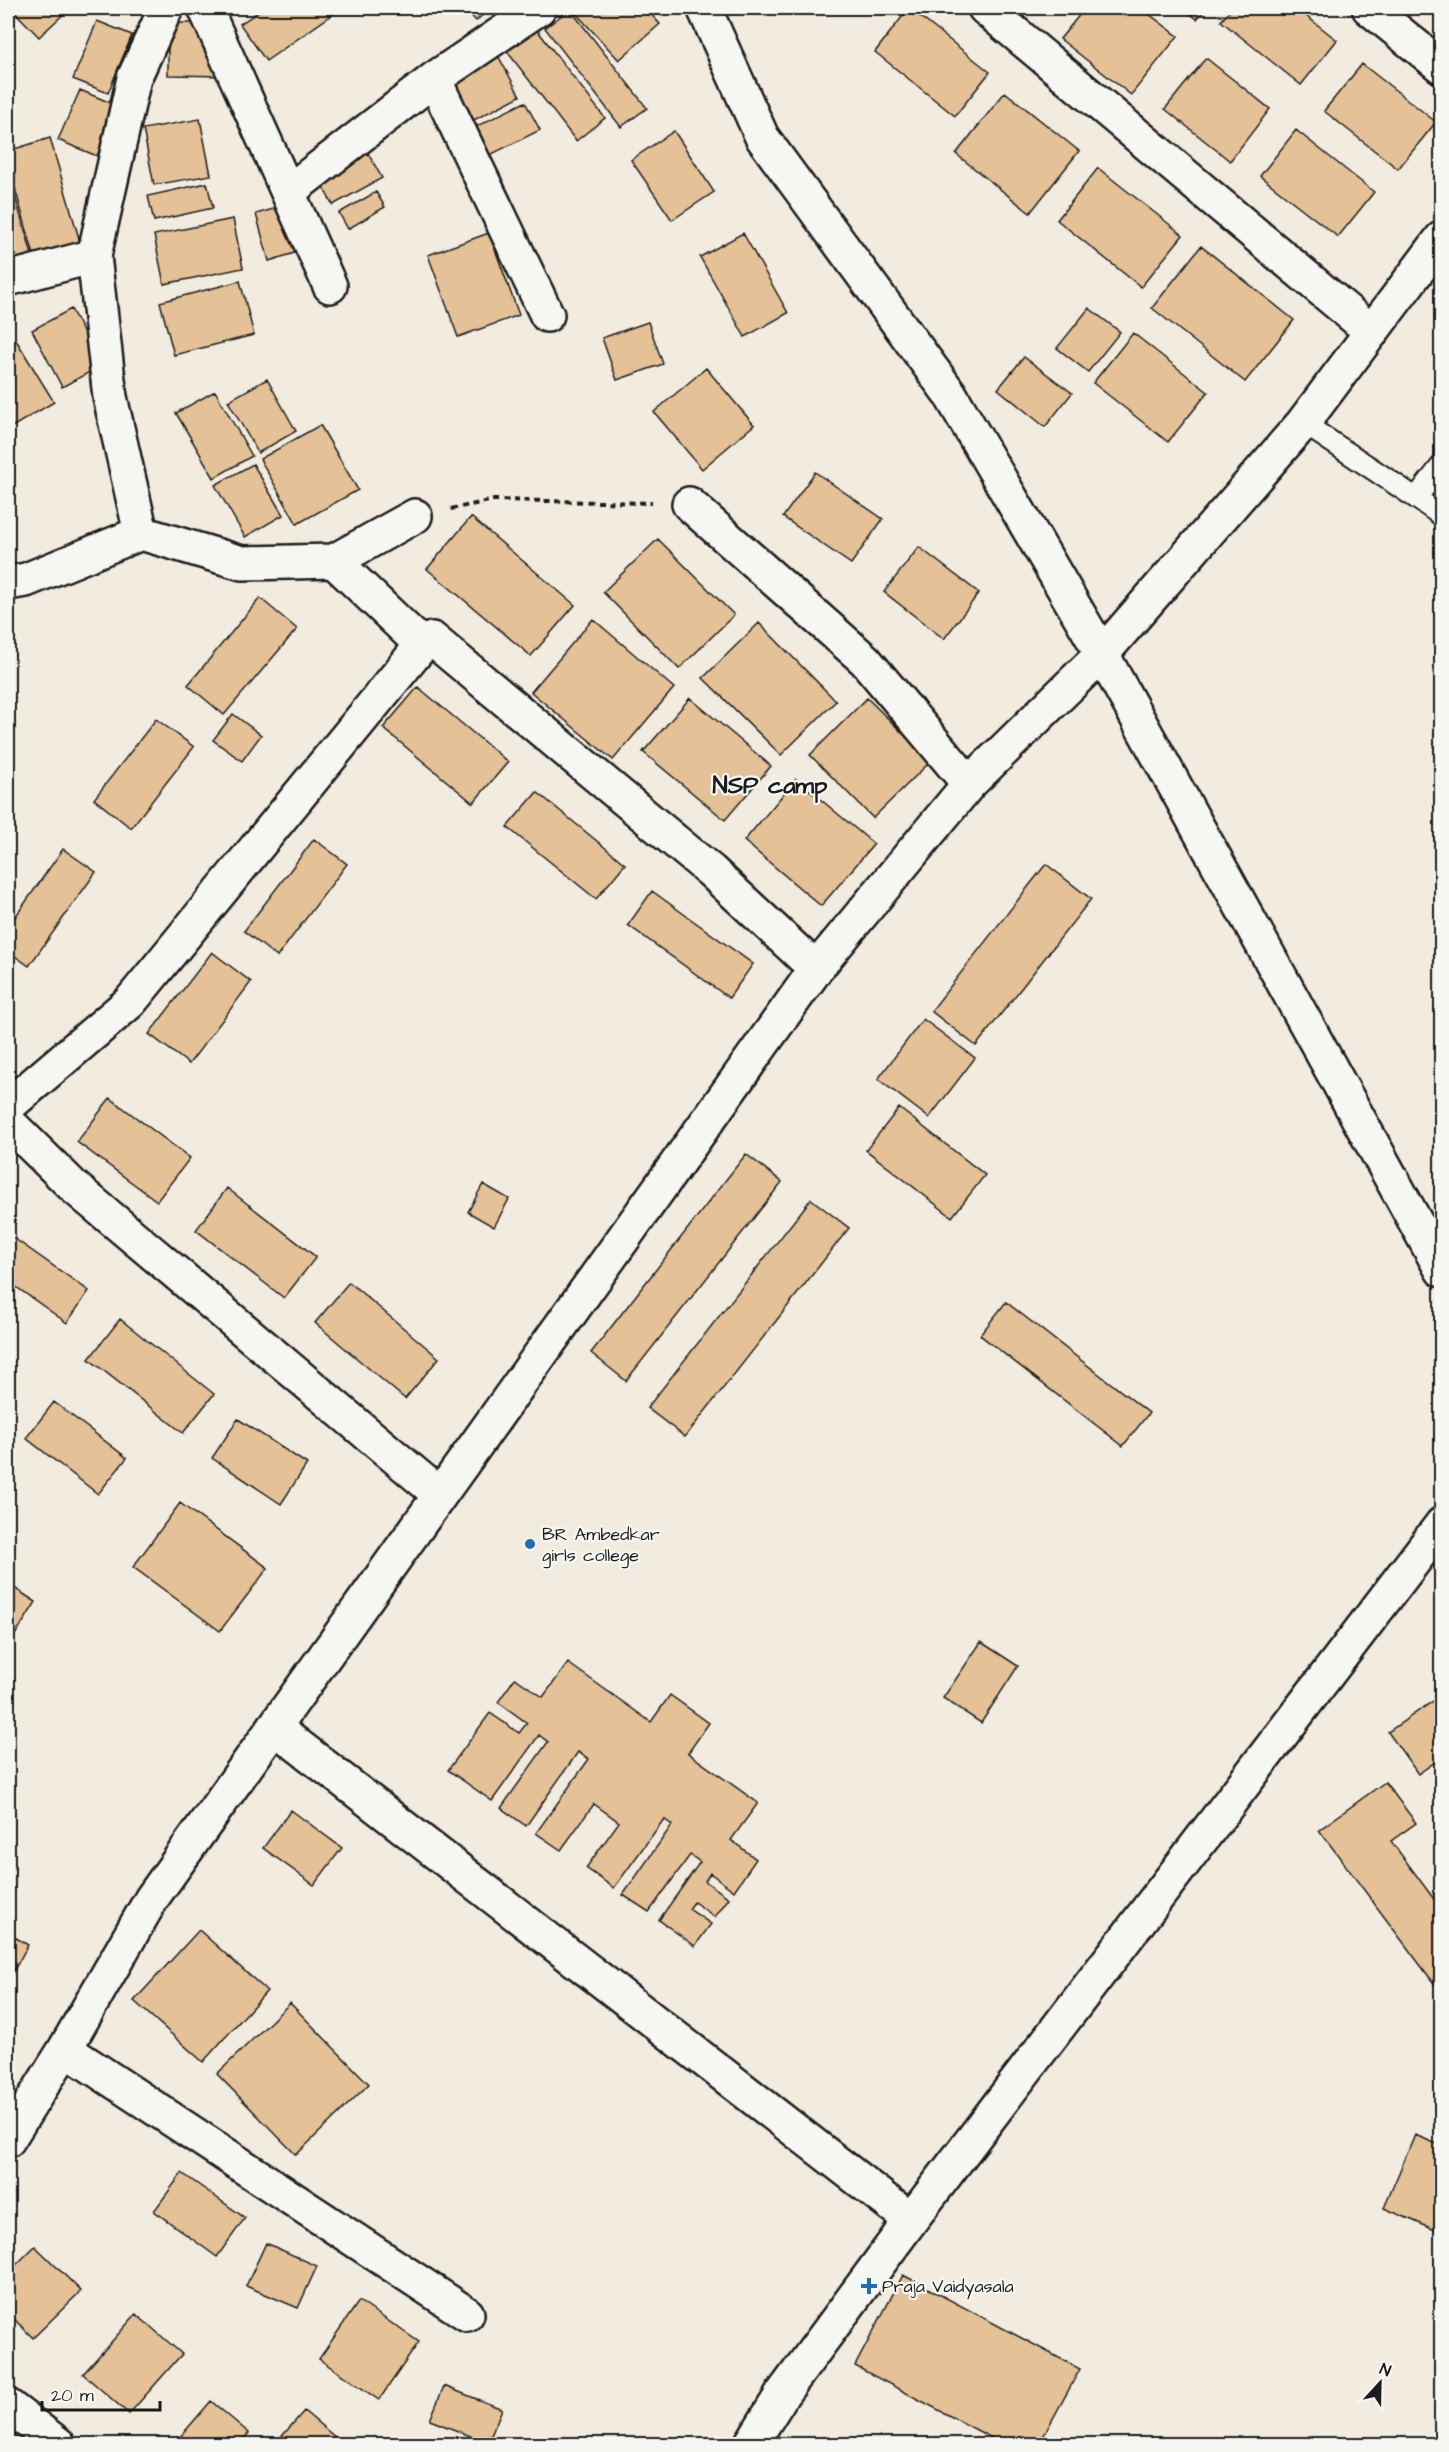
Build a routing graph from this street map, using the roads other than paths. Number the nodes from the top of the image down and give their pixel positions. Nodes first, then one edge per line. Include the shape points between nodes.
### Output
1 (166, 8) edge
2 (205, 8) edge
3 (538, 8) edge
4 (704, 8) edge
5 (985, 8) edge
6 (1369, 8) edge
7 (1442, 67) edge
8 (434, 79) junction
9 (288, 192) junction
10 (1442, 238) edge
11 (94, 256) junction
12 (8, 279) edge
13 (330, 286) dead end
14 (547, 315) dead end
15 (1372, 332) junction
16 (1303, 423) junction
17 (1442, 465) edge
18 (1416, 498) junction
19 (689, 504) road end
20 (415, 516) road end
21 (1442, 516) edge
22 (141, 533) junction
23 (334, 561) junction
24 (8, 583) edge
25 (422, 645) junction
26 (1102, 654) junction
27 (969, 784) junction
28 (816, 969) junction
29 (8, 1106) edge
30 (8, 1122) edge
31 (1442, 1270) edge
32 (439, 1494) junction
33 (1442, 1524) edge
34 (274, 1727) junction
35 (65, 2049) junction
36 (8, 2140) edge
37 (911, 2220) junction
38 (467, 2314) dead end
39 (8, 2406) edge
40 (58, 2445) edge
41 (751, 2445) edge

1 - 11 street via 134,78
2 - 9 street
3 - 8 street
4 - 26 street via 762,137 950,394
5 - 15 street
6 - 7 street
8 - 9 street
8 - 14 street
9 - 13 street
10 - 15 street
11 - 12 street
11 - 22 street via 110,397
15 - 16 street
16 - 18 lane
16 - 26 street
17 - 18 lane
18 - 21 lane
19 - 27 street via 864,660
20 - 23 street
22 - 23 street via 242,563
22 - 24 street via 26,580
23 - 25 street
25 - 28 street via 432,639 711,871
25 - 29 street via 130,1002
26 - 27 street
26 - 31 street
27 - 28 street
28 - 32 street
30 - 32 street via 74,1187
32 - 34 street
33 - 37 street
34 - 35 street via 152,1899
34 - 37 street
35 - 36 street
35 - 38 street
37 - 41 street via 783,2393
39 - 40 street

